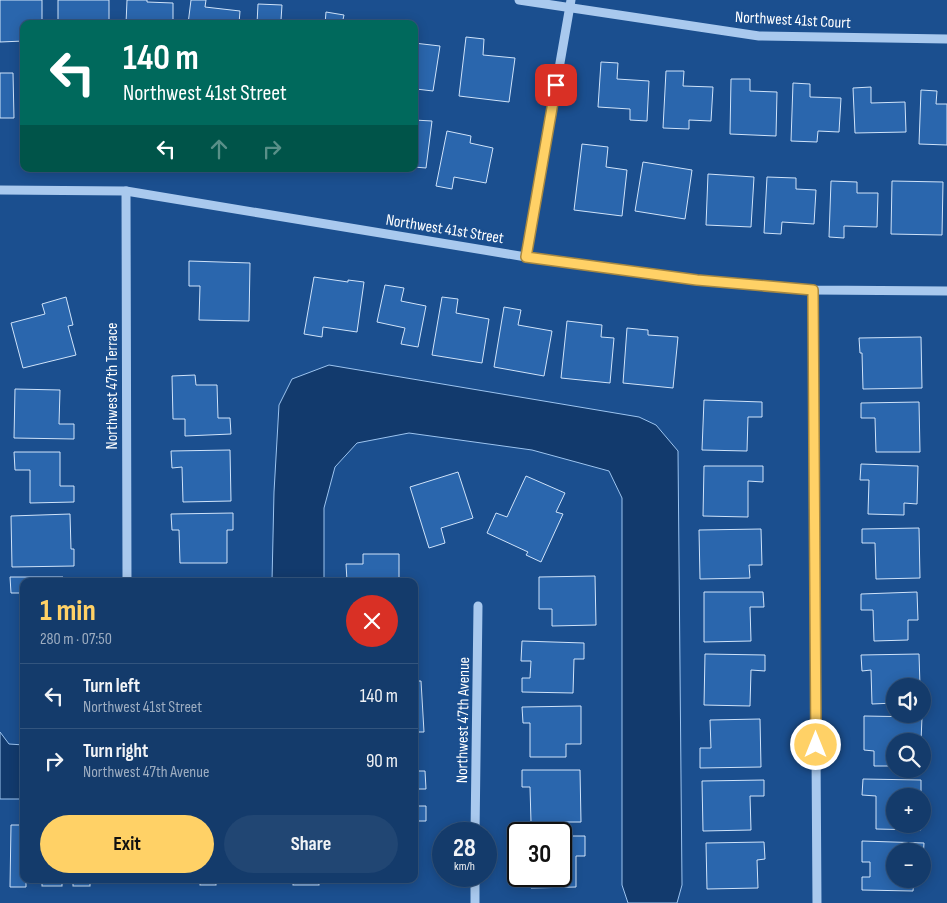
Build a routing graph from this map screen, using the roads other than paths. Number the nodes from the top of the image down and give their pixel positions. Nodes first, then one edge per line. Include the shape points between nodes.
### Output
1 (519, 0) edge
2 (571, 4) edge
3 (947, 39) edge
4 (0, 190) edge
5 (126, 191) junction
6 (526, 257) junction
7 (813, 290) junction
8 (947, 292) edge
9 (127, 578) edge
10 (478, 606) dead end
11 (475, 822) edge
12 (475, 887) edge
13 (475, 903) edge
14 (817, 903) edge

1 - 2 street, Northwest 41st Court
2 - 3 street, Northwest 41st Court via 759,36
2 - 6 street
4 - 5 street, Northwest 41st Street
5 - 6 street, Northwest 41st Street
5 - 9 street, Northwest 47th Terrace
6 - 7 street, Northwest 41st Street via 697,280
7 - 8 street, Northwest 41st Street
7 - 14 street
10 - 11 street, Northwest 47th Avenue
12 - 13 street

